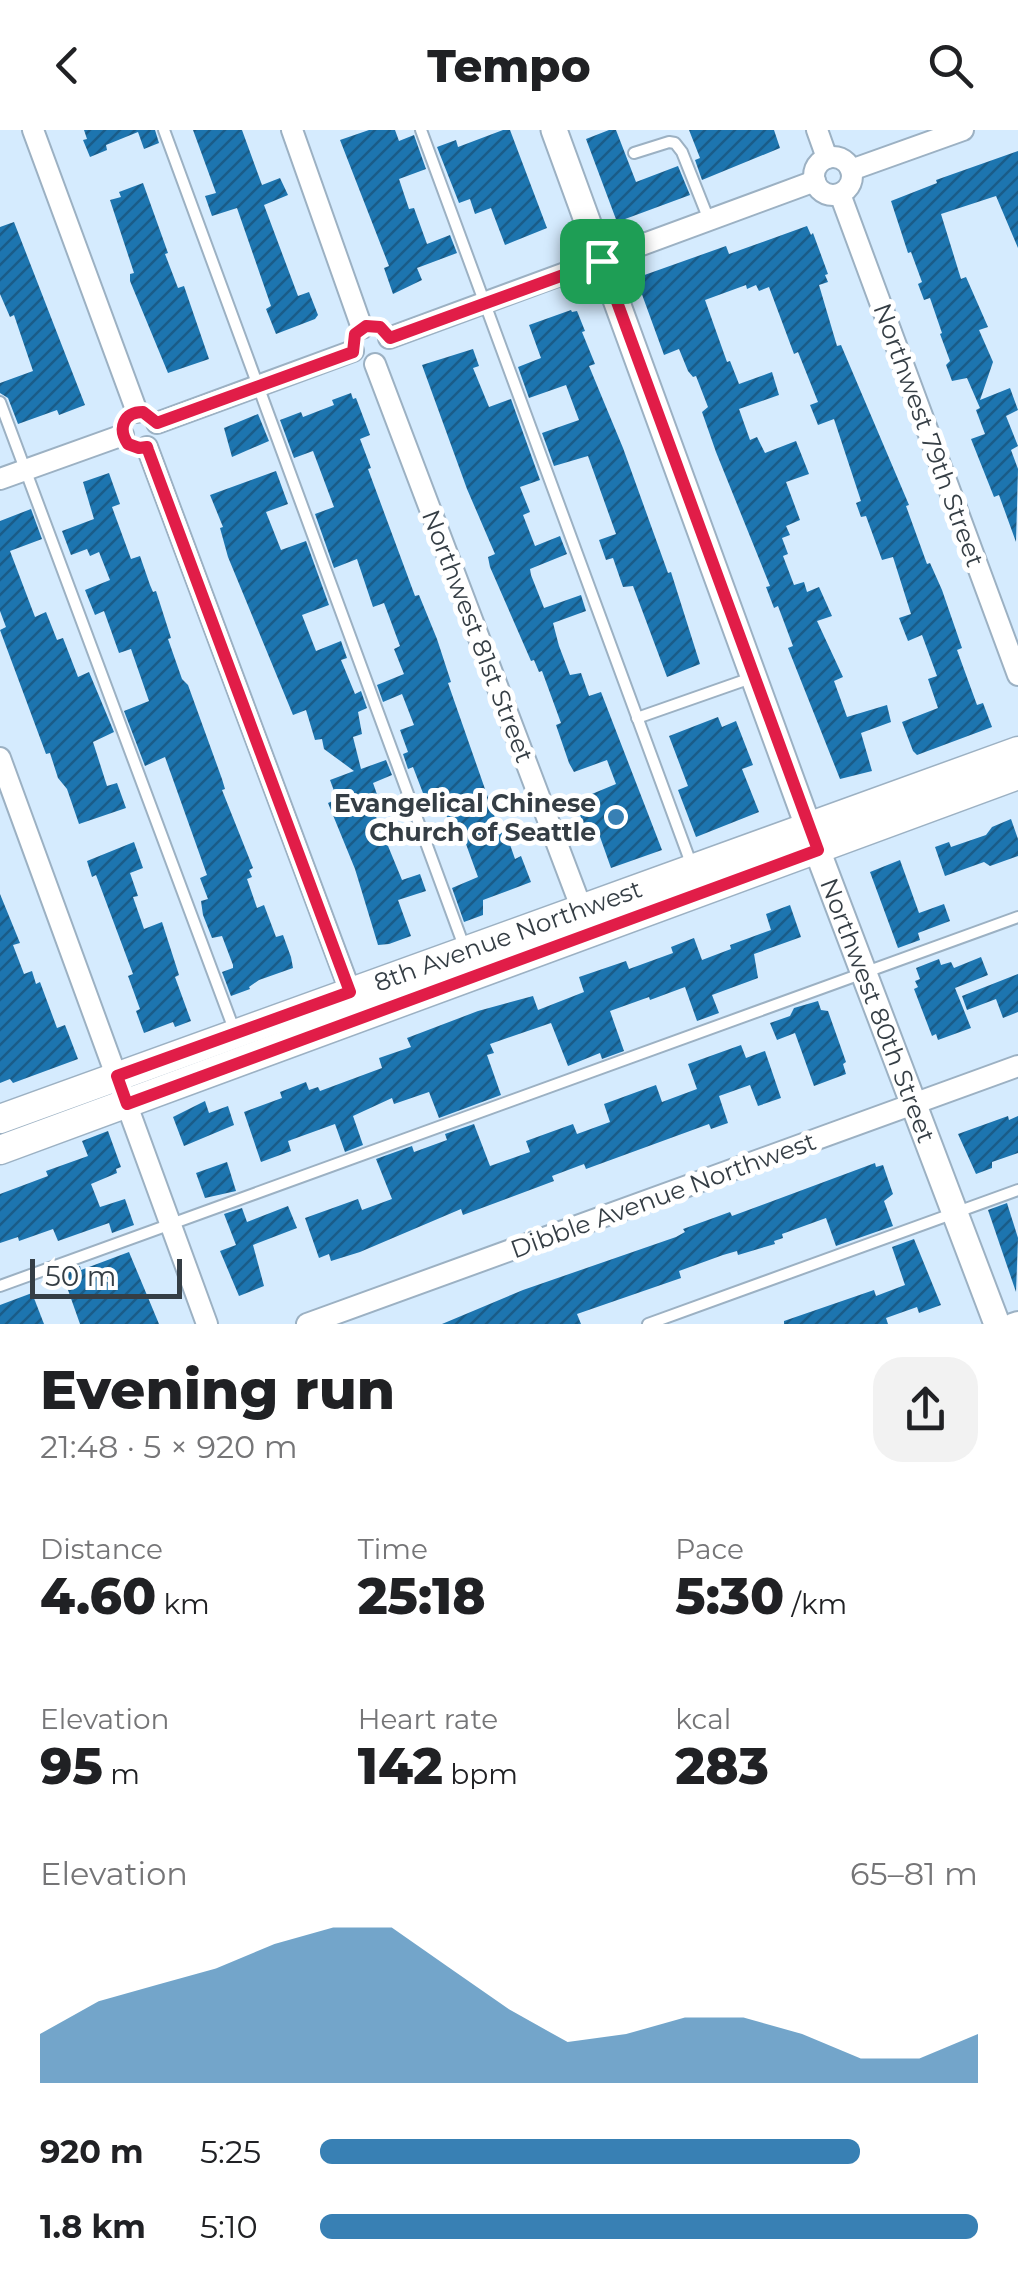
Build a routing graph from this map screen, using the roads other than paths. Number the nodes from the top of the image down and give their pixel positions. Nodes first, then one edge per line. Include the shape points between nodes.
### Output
1 (33, 130) edge
2 (164, 130) edge
3 (292, 130) edge
4 (421, 130) edge
5 (554, 130) edge
6 (817, 130) edge
7 (964, 130) edge
8 (634, 153) dead end
9 (827, 158) junction
10 (851, 170) junction
11 (815, 182) junction
12 (840, 194) junction
13 (709, 221) junction
14 (602, 261) junction
15 (484, 304) junction
16 (362, 328) junction
17 (390, 338) junction
18 (353, 352) junction
19 (374, 364) junction
20 (258, 386) junction
21 (0, 402) edge
22 (137, 412) junction
23 (157, 423) junction
24 (123, 435) junction
25 (147, 447) junction
26 (24, 470) junction
27 (0, 479) edge
28 (1018, 675) edge
29 (754, 676) junction
30 (638, 718) junction
31 (1018, 752) edge
32 (0, 758) edge
33 (1018, 775) edge
34 (813, 838) junction
35 (692, 867) junction
36 (582, 907) junction
37 (1018, 917) edge
38 (465, 950) junction
39 (866, 972) junction
40 (350, 992) junction
41 (235, 1033) junction
42 (1018, 1066) edge
43 (117, 1076) junction
44 (914, 1103) junction
45 (127, 1104) junction
46 (0, 1117) edge
47 (0, 1150) edge
48 (1018, 1190) edge
49 (956, 1212) junction
50 (170, 1224) junction
51 (0, 1286) edge
52 (207, 1324) edge
53 (308, 1324) edge
54 (648, 1324) edge
55 (997, 1324) edge

1 - 22 street
2 - 20 lane
3 - 16 street
4 - 15 lane
5 - 14 street, Northwest 80th Street
6 - 9 street
7 - 10 street
8 - 13 lane via 675,143
9 - 10 street
9 - 11 street via 817,166
10 - 12 street via 851,184
11 - 12 street via 825,194
11 - 13 street
12 - 28 street, Northwest 79th Street
13 - 14 street
14 - 15 street
14 - 29 street, Northwest 80th Street
15 - 17 street
15 - 30 lane
16 - 17 street via 380,327
16 - 18 street via 352,339
17 - 19 street via 389,354
18 - 19 street
18 - 20 street
19 - 36 street, Northwest 81st Street
20 - 23 street
20 - 38 lane
21 - 26 lane
22 - 23 street
22 - 24 street via 124,422
23 - 25 street
24 - 25 street via 133,447
24 - 26 street
25 - 40 street
26 - 27 street
26 - 41 lane
29 - 30 lane
29 - 34 street, Northwest 80th Street
30 - 35 lane
31 - 34 main road, 8th Avenue Northwest
32 - 43 street
33 - 34 main road, 8th Avenue Northwest
34 - 35 main road, 8th Avenue Northwest
34 - 39 street, Northwest 80th Street
34 - 45 main road, 8th Avenue Northwest
35 - 36 main road, 8th Avenue Northwest
36 - 38 main road, 8th Avenue Northwest
37 - 39 lane
38 - 40 main road, 8th Avenue Northwest
39 - 44 street, Northwest 80th Street
39 - 50 lane
40 - 41 main road, 8th Avenue Northwest
41 - 43 main road, 8th Avenue Northwest
42 - 44 street, Dibble Avenue Northwest
43 - 45 street
43 - 46 main road, 8th Avenue Northwest
44 - 49 street, Northwest 80th Street
44 - 53 street, Dibble Avenue Northwest
45 - 47 main road, 8th Avenue Northwest
45 - 50 street
48 - 49 lane
49 - 54 lane
49 - 55 street, Northwest 80th Street
50 - 51 lane
50 - 52 street

